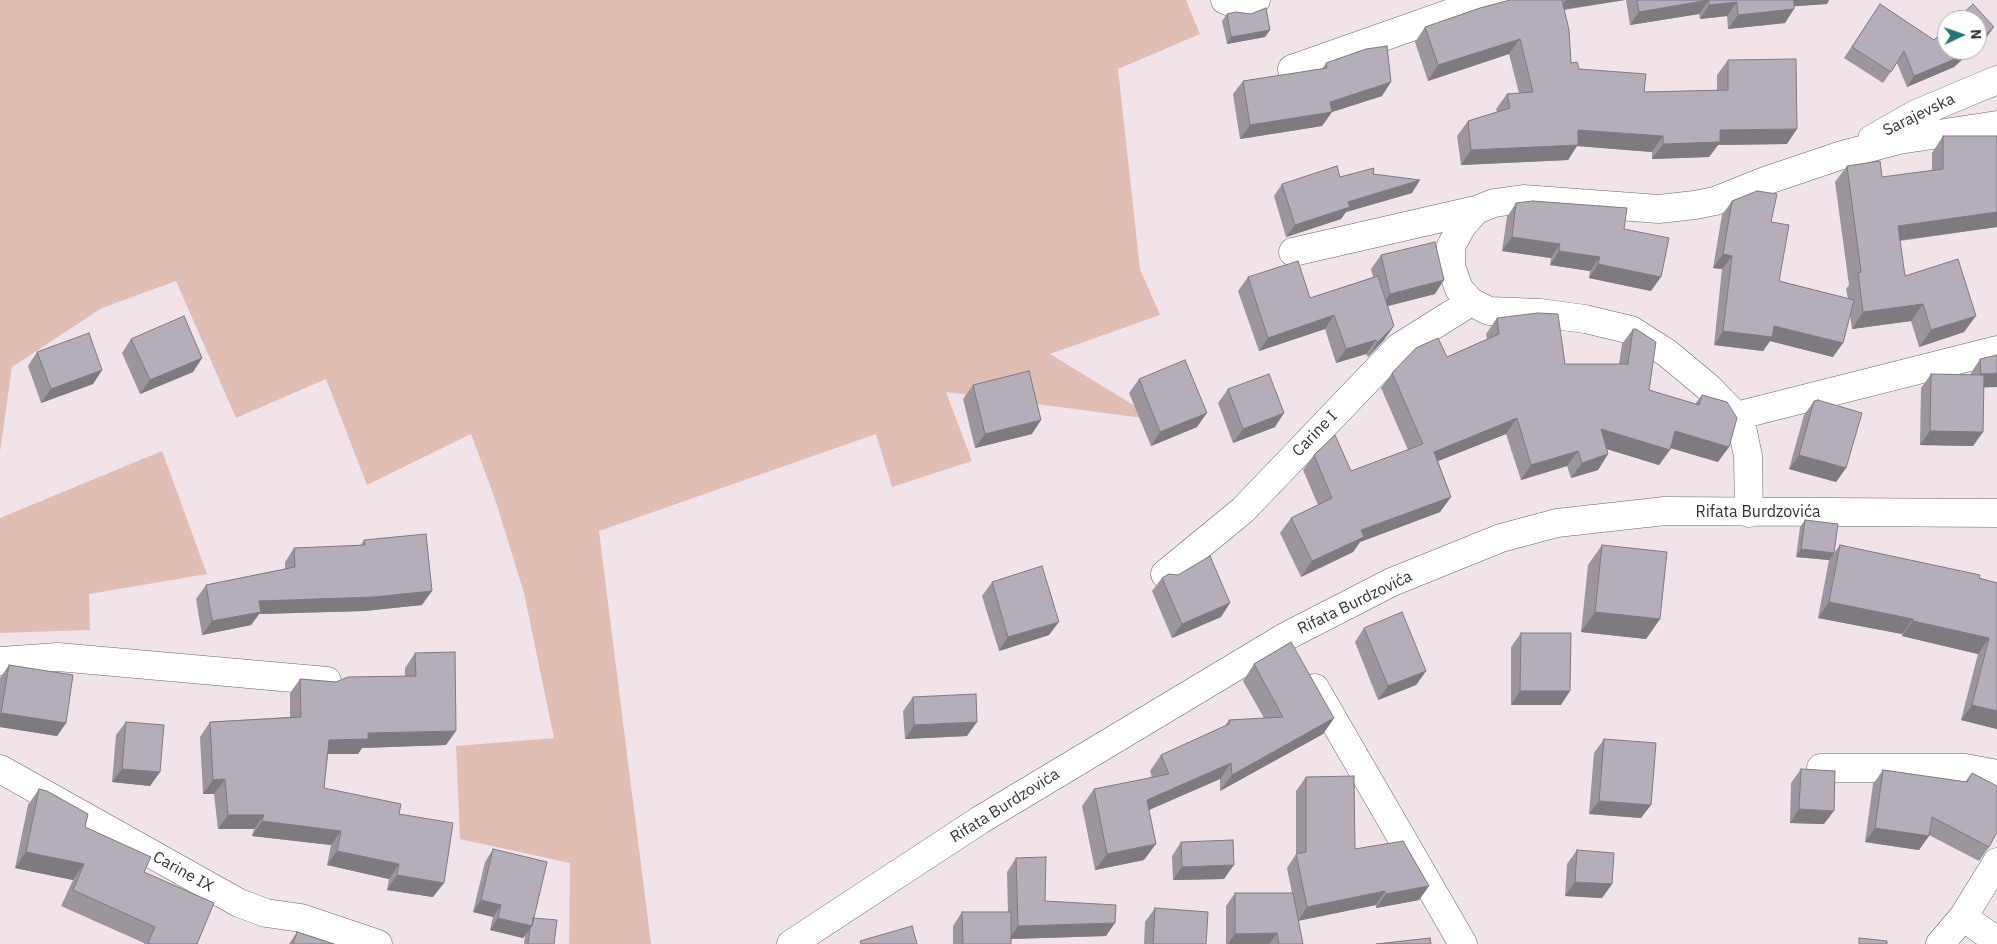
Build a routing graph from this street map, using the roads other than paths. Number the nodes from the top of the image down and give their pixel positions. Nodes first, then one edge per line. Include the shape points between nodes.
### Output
1 (1225, 0) edge
2 (1256, 0) edge
3 (1496, 0) edge
4 (1292, 69) dead end
5 (1997, 80) edge
6 (1997, 125) edge
7 (1842, 155) junction
8 (1476, 210) junction
9 (1293, 252) dead end
10 (1471, 302) junction
11 (1997, 350) edge
12 (1736, 416) junction
13 (1749, 513) junction
14 (1997, 514) edge
15 (1165, 574) edge
16 (1285, 637) junction
17 (0, 662) edge
18 (327, 681) edge
19 (1821, 768) edge
20 (0, 769) edge
21 (1997, 774) edge
22 (1997, 862) edge
23 (1963, 916) junction
24 (1997, 941) edge
25 (378, 944) edge
26 (792, 944) edge
27 (1463, 944) edge
28 (1940, 944) edge

1 - 2 street via 1241,6
3 - 4 street
5 - 7 street, Sarajevska via 1916,114
6 - 7 street via 1899,140
7 - 8 street via 1715,201 1695,205 1658,209 1523,199 1494,203
8 - 9 street
8 - 10 street via 1451,246 1451,266 1459,289
10 - 12 street via 1490,311 1585,319 1631,330 1667,353
10 - 15 street, Carine I via 1399,347 1243,510
11 - 12 street
12 - 13 street via 1748,456
13 - 14 street, Rifata Burdzovića
13 - 16 street, Rifata Burdzovića via 1656,512 1557,524 1501,538 1392,582
16 - 26 street, Rifata Burdzovića via 980,820
16 - 27 street
17 - 18 street via 58,657
19 - 21 street via 1964,768
20 - 25 street, Carine IX via 239,903 266,913 301,918
22 - 23 street
23 - 24 street
23 - 28 street

